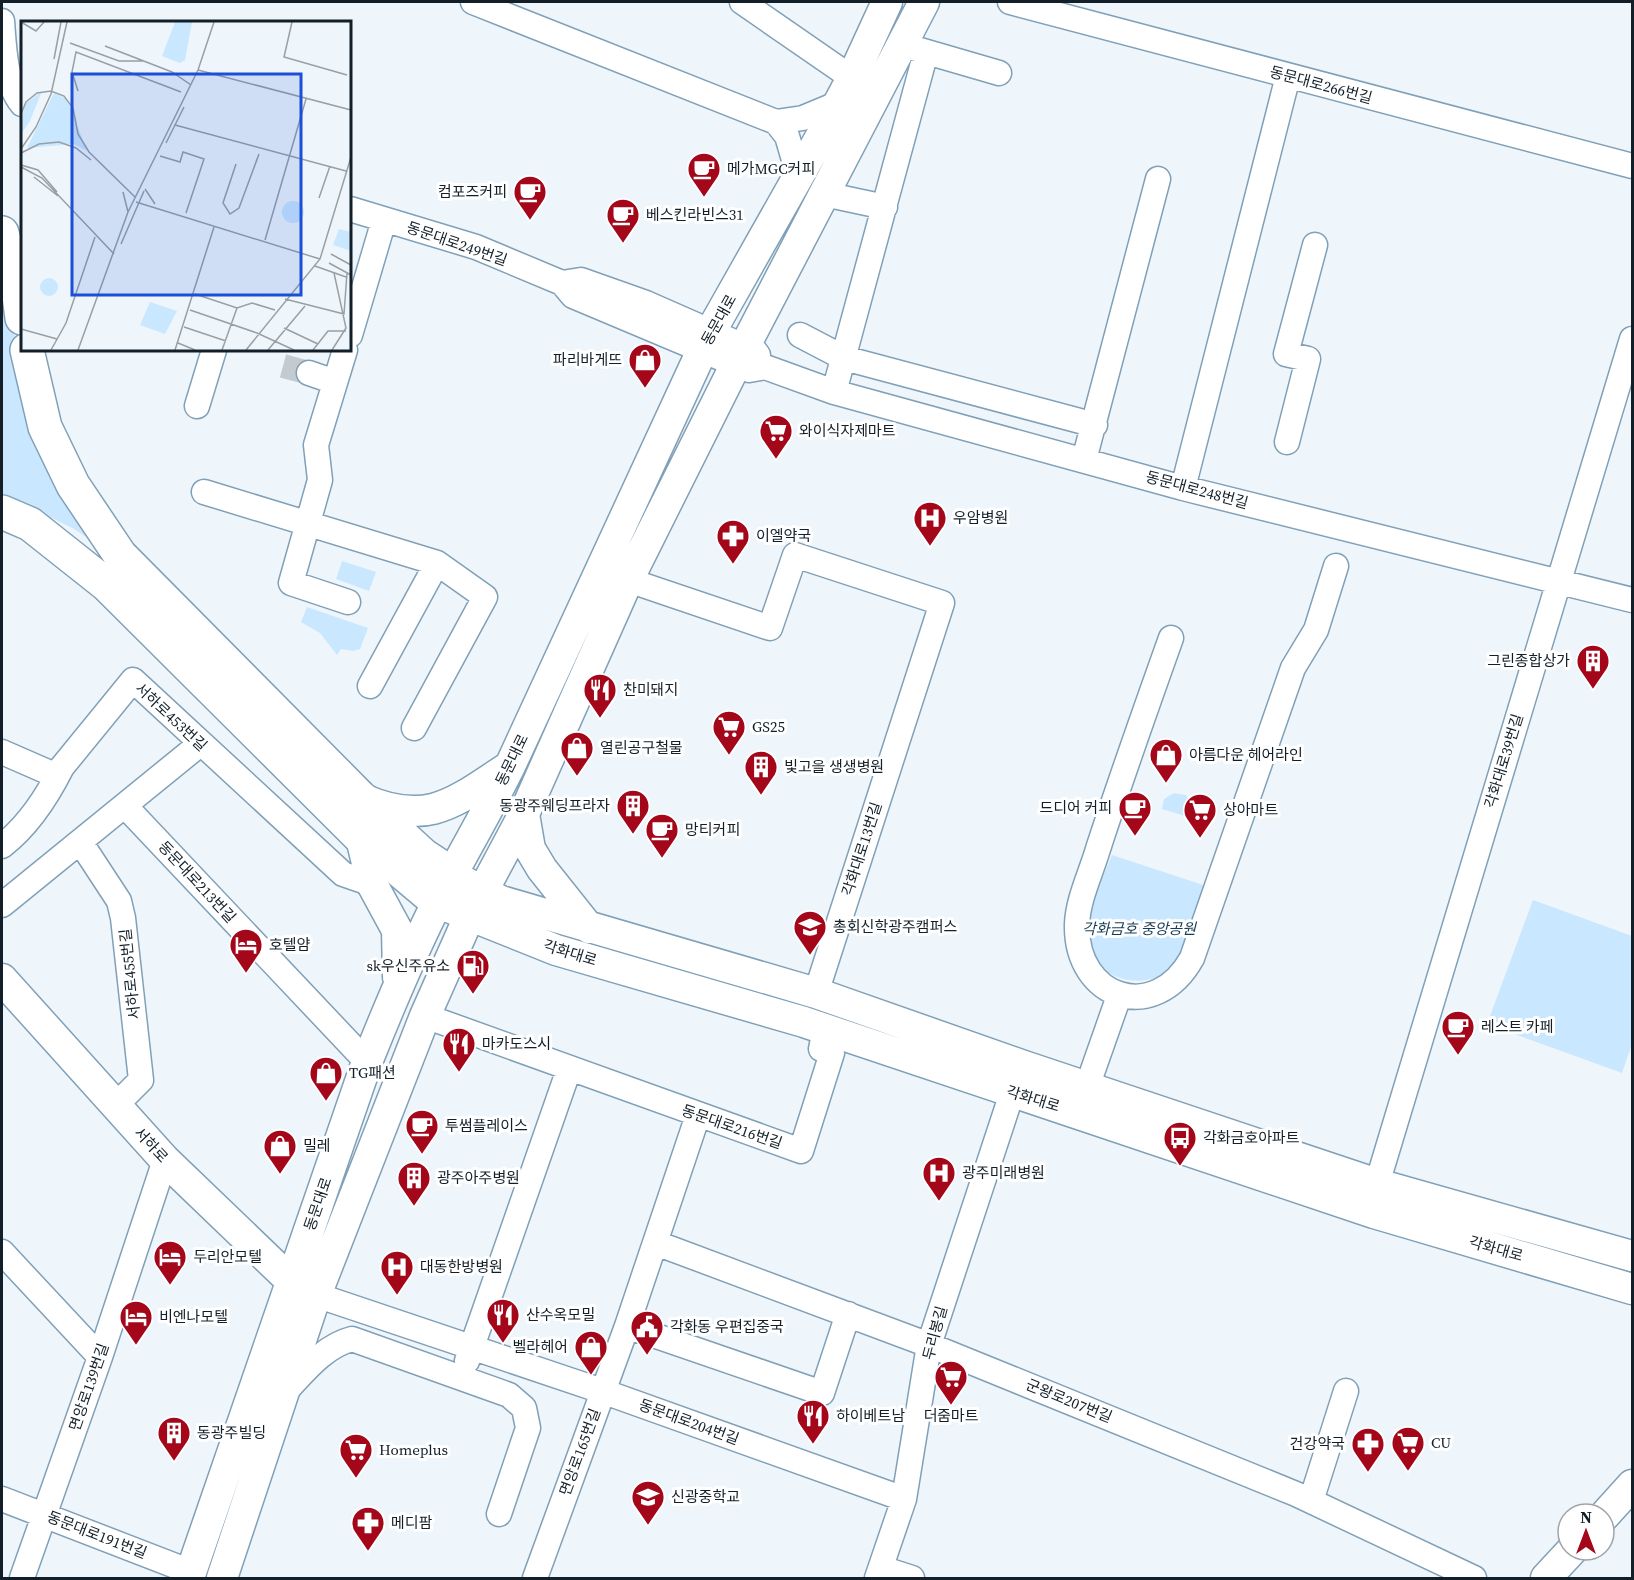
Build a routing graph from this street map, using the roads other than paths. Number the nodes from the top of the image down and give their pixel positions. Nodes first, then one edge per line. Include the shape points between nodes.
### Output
1 (473, 2) edge
2 (742, 2) edge
3 (887, 2) edge
4 (924, 2) edge
5 (1010, 2) edge
6 (2, 21) edge
7 (914, 48) junction
8 (999, 73) dead end
9 (1288, 76) junction
10 (845, 90) junction
11 (21, 102) edge
12 (776, 122) junction
13 (1632, 166) edge
14 (799, 177) junction
15 (1158, 179) dead end
16 (824, 194) junction
17 (885, 207) junction
18 (351, 209) edge
19 (384, 220) junction
20 (2, 233) edge
21 (1315, 245) dead end
22 (21, 310) edge
23 (351, 326) edge
24 (800, 335) dead end
25 (1632, 339) edge
26 (707, 340) junction
27 (27, 351) edge
28 (214, 351) edge
29 (345, 351) edge
30 (740, 355) junction
31 (844, 358) junction
32 (309, 374) tunnel mouth
33 (335, 382) junction
34 (834, 392) junction
35 (197, 406) dead end
36 (1095, 424) junction
37 (1287, 442) dead end
38 (1084, 460) junction
39 (1183, 488) junction
40 (204, 492) dead end
41 (2, 512) edge
42 (308, 524) junction
43 (437, 563) junction
44 (1336, 566) dead end
45 (628, 580) junction
46 (1560, 581) junction
47 (1632, 600) edge
48 (348, 602) dead end
49 (1171, 638) dead end
50 (370, 686) dead end
51 (414, 728) dead end
52 (200, 744) junction
53 (2, 752) edge
54 (510, 766) junction
55 (57, 776) junction
56 (360, 797) junction
57 (126, 807) junction
58 (524, 814) junction
59 (361, 838) junction
60 (81, 843) junction
61 (2, 846) edge
62 (372, 884) junction
63 (444, 888) junction
64 (475, 904) junction
65 (2, 905) edge
66 (589, 928) junction
67 (513, 934) junction
68 (446, 970) junction
69 (2, 979) edge
70 (398, 982) junction
71 (816, 993) junction
72 (1119, 996) junction
73 (425, 1016) junction
74 (825, 1029) junction
75 (367, 1062) junction
76 (569, 1069) junction
77 (1012, 1093) junction
78 (1082, 1100) junction
79 (115, 1106) junction
80 (698, 1115) junction
81 (165, 1160) junction
82 (1377, 1184) junction
83 (656, 1243) junction
84 (2, 1252) edge
85 (1632, 1256) edge
86 (304, 1289) junction
87 (1632, 1289) edge
88 (848, 1314) junction
89 (627, 1326) junction
90 (929, 1345) junction
91 (473, 1347) junction
92 (100, 1357) junction
93 (460, 1377) junction
94 (1339, 1389) dead end
95 (602, 1391) junction
96 (285, 1392) junction
97 (1632, 1485) edge
98 (1303, 1497) junction
99 (2, 1499) edge
100 (904, 1500) junction
101 (1616, 1503) edge
102 (44, 1514) junction
103 (503, 1516) dead end
104 (1561, 1562) edge
105 (879, 1573) edge
106 (190, 1575) edge
107 (22, 1578) edge
108 (222, 1578) edge
109 (535, 1578) edge
110 (912, 1578) edge
111 (1474, 1578) edge
112 (1546, 1578) edge

1 - 12 street
2 - 10 street
3 - 10 main road, 동문대로
4 - 7 main road, 동문대로
5 - 9 street, 동문대로266번길
6 - 11 street via 10,76
7 - 8 street
7 - 16 main road, 동문대로
7 - 17 street
9 - 13 street, 동문대로266번길
9 - 39 street
10 - 12 street via 802,118
10 - 14 main road, 동문대로
12 - 14 street via 787,136
14 - 26 main road, 동문대로
15 - 36 street
16 - 17 street
16 - 30 main road, 동문대로
17 - 31 street
18 - 19 street, 동문대로249번길
19 - 23 street
19 - 26 street, 동문대로249번길 via 476,247 562,284 581,280
20 - 22 highway
21 - 37 street via 1286,354 1308,359
24 - 31 street
25 - 46 street, 각화대로39번길
26 - 30 street, 동문대로248번길
26 - 54 main road, 동문대로
27 - 56 highway via 45,427 73,485 120,555
28 - 35 street
29 - 33 street
30 - 34 street, 동문대로248번길 via 749,370 765,368
30 - 45 main road, 동문대로
31 - 34 street
31 - 36 street
32 - 33 street
33 - 42 street via 316,445 320,480
34 - 38 street, 동문대로248번길
36 - 38 street
38 - 39 street, 동문대로248번길
39 - 46 street, 동문대로248번길
40 - 42 street
41 - 59 highway via 30,524 107,585
42 - 43 street
42 - 48 street via 291,583
43 - 50 street
43 - 51 street via 485,597
44 - 72 street via 1316,630 1293,668 1192,958 1181,976 1162,988 1136,998
45 - 58 main road, 동문대로
45 - 71 street, 각화대로13번길 via 770,628 795,555 942,603
46 - 47 street, 동문대로248번길
46 - 82 street, 각화대로39번길
49 - 72 street via 1077,922 1079,942 1093,974 1100,985
52 - 55 street, 서하로453번길 via 133,680
52 - 57 street
52 - 62 street, 서하로453번길 via 343,874
53 - 55 street
54 - 56 main road via 452,804 431,809 406,813
54 - 63 main road, 동문대로
55 - 61 street, 서하로453번길 via 34,811
56 - 63 highway via 423,855
57 - 60 street
57 - 75 street, 동문대로213번길
58 - 64 main road, 동문대로
58 - 66 main road via 530,849
59 - 62 main road
59 - 63 highway
60 - 65 street
60 - 79 street, 서하로455번길 via 119,901 123,918 141,1080
62 - 70 main road via 397,930
63 - 64 main road, 각화대로
63 - 70 main road, 동문대로
64 - 66 main road, 각화대로 via 501,901
64 - 67 main road, 각화대로
64 - 68 main road, 동문대로
66 - 71 main road, 각화대로
67 - 68 main road via 490,939
67 - 74 main road, 각화대로
68 - 73 main road, 동문대로
69 - 79 main road, 서하로
70 - 75 main road, 동문대로
71 - 78 main road, 각화대로
72 - 78 street
73 - 76 street, 동문대로216번길
73 - 86 main road, 동문대로
74 - 77 main road, 각화대로
74 - 80 street, 동문대로216번길 via 821,1049 832,1053 801,1151
75 - 86 main road, 동문대로
76 - 80 street, 동문대로216번길
76 - 91 street
77 - 78 main road, 각화대로
77 - 90 street, 두리봉길
78 - 82 main road, 각화대로
78 - 87 main road, 각화대로 via 1374,1213
79 - 81 main road, 서하로
80 - 83 street, 면앙로165번길
81 - 86 main road, 서하로
81 - 92 street, 면앙로139번길
82 - 85 main road, 각화대로
83 - 88 street, 군왕로207번길
83 - 89 street, 면앙로165번길
84 - 92 street
86 - 91 street, 동문대로204번길
86 - 96 main road, 동문대로
86 - 106 main road, 동문대로
88 - 89 street via 822,1393
88 - 90 street, 군왕로207번길
89 - 95 street, 면앙로165번길
90 - 98 street, 군왕로207번길
90 - 100 street, 두리봉길
91 - 93 street
91 - 95 street, 동문대로204번길
92 - 102 street, 면앙로139번길
93 - 96 street via 352,1339 325,1352
93 - 103 street via 509,1395 524,1408 528,1428
94 - 98 street
95 - 100 street, 동문대로204번길
95 - 109 street, 면앙로165번길
96 - 108 main road, 동문대로
97 - 101 main road
98 - 111 street, 군왕로207번길
99 - 102 street, 동문대로191번길
100 - 105 street, 두리봉길
102 - 106 street, 동문대로191번길
102 - 107 street, 면앙로139번길
104 - 112 main road
105 - 110 street

